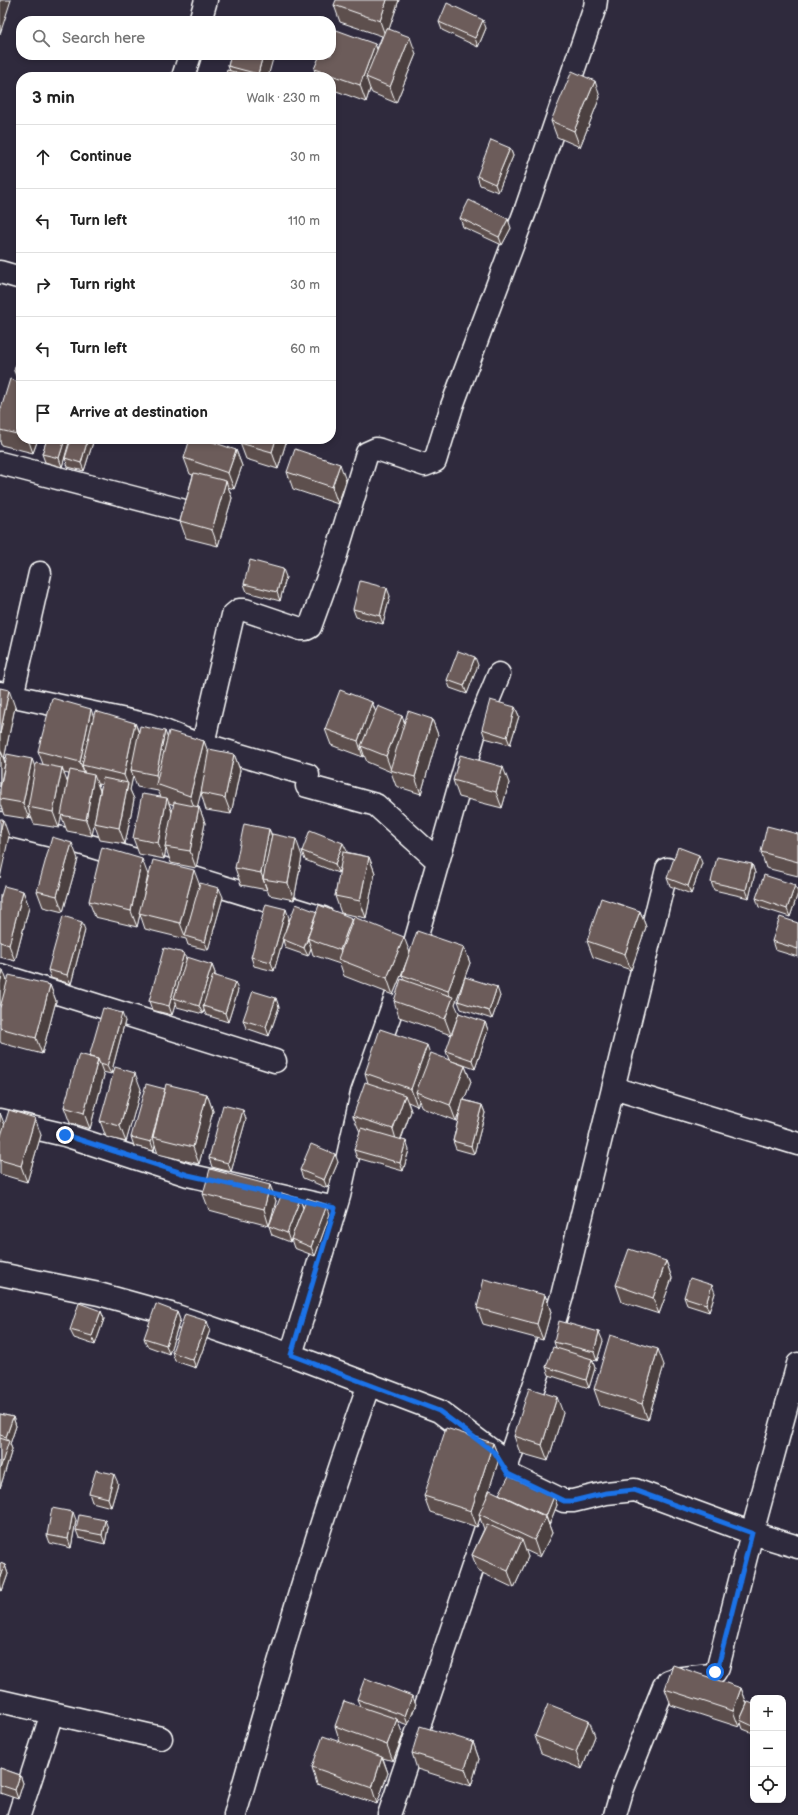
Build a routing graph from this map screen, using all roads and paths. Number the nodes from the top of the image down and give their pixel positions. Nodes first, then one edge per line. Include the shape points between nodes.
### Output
1 (206, 0) edge
2 (596, 0) edge
3 (201, 16) edge
4 (188, 60) edge
5 (185, 72) edge
6 (0, 272) edge
7 (16, 277) edge
8 (0, 463) edge
9 (182, 510) edge
10 (40, 573) dead end
11 (499, 674) dead end
12 (6, 694) edge
13 (199, 743) junction
14 (0, 823) edge
15 (438, 860) junction
16 (667, 869) dead end
17 (346, 925) edge
18 (391, 939) edge
19 (414, 946) junction
20 (0, 975) edge
21 (275, 1061) dead end
22 (614, 1088) junction
23 (0, 1120) edge
24 (798, 1144) edge
25 (335, 1208) junction
26 (0, 1274) edge
27 (291, 1355) junction
28 (798, 1364) edge
29 (369, 1384) junction
30 (505, 1469) junction
31 (752, 1533) junction
32 (798, 1547) edge
33 (0, 1701) edge
34 (52, 1713) junction
35 (161, 1738) dead end
36 (19, 1815) edge
37 (235, 1815) edge
38 (389, 1815) edge
39 (615, 1815) edge

1 - 3 street
2 - 13 street via 526,209 434,461 425,465 376,449 367,453 312,624 306,629 301,629 245,610 239,610 233,615 205,735
4 - 5 street
6 - 7 street
8 - 9 street
10 - 12 street
11 - 15 street via 474,735
12 - 13 street via 149,726
13 - 15 street via 376,805
14 - 17 street via 77,842
15 - 19 street
16 - 22 street
18 - 19 street
19 - 25 street via 362,1093
20 - 21 street
22 - 24 street
22 - 30 street via 562,1296
23 - 25 street via 65,1135 188,1175
25 - 27 street
26 - 27 street via 99,1294 171,1314
27 - 29 street
28 - 31 street
29 - 30 street via 439,1411 495,1453
29 - 37 street via 338,1470 278,1663
30 - 31 street via 515,1479 564,1501 634,1490
30 - 38 street
31 - 32 street
31 - 39 street via 718,1667 711,1675 674,1679 664,1686
33 - 34 street
34 - 35 street
34 - 36 street

